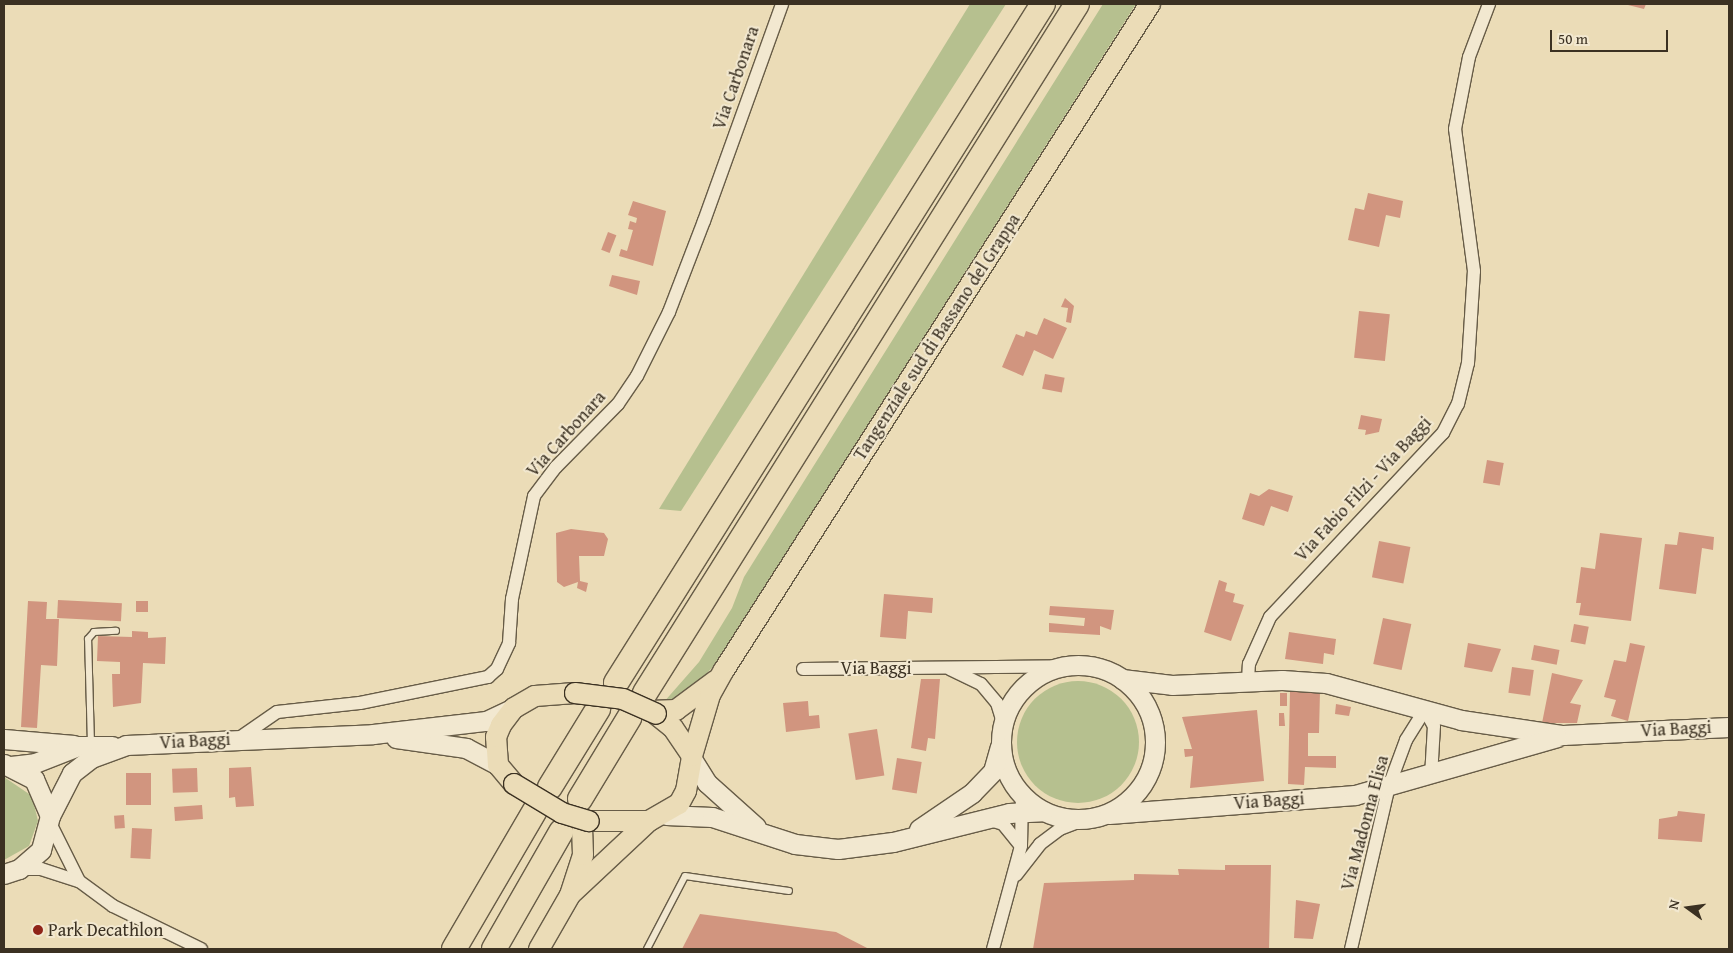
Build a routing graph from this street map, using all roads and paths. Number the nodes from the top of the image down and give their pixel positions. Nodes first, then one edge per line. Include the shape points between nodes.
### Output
1 (782, 4) edge
2 (1043, 4) edge
3 (1077, 4) edge
4 (1150, 4) edge
5 (1489, 4) edge
6 (116, 631) dead end
7 (1068, 666) junction
8 (948, 668) junction
9 (803, 669) dead end
10 (724, 670) junction
11 (1122, 679) junction
12 (1248, 681) junction
13 (616, 682) dead end
14 (514, 708) junction
15 (598, 709) dead end
16 (647, 709) junction
17 (1425, 710) junction
18 (1003, 723) junction
19 (1729, 727) edge
20 (373, 734) junction
21 (1563, 735) junction
22 (4, 739) edge
23 (238, 739) junction
24 (126, 745) junction
25 (84, 746) junction
26 (1001, 746) junction
27 (692, 758) junction
28 (7, 765) edge
29 (498, 765) junction
30 (1430, 776) junction
31 (1390, 786) junction
32 (550, 787) dead end
33 (1030, 806) junction
34 (534, 812) dead end
35 (1106, 814) junction
36 (658, 818) junction
37 (575, 819) junction
38 (987, 819) junction
39 (1086, 819) junction
40 (50, 820) junction
41 (761, 831) junction
42 (893, 842) junction
43 (1020, 846) junction
44 (8, 874) edge
45 (1014, 877) junction
46 (79, 881) junction
47 (789, 891) dead end
48 (570, 895) junction
49 (201, 949) edge
50 (454, 949) edge
51 (494, 949) edge
52 (539, 949) edge
53 (647, 949) edge
54 (993, 949) edge
55 (1351, 949) edge

1 - 23 street, Via Carbonara via 704,221 653,344 618,404 534,496 512,599 509,642 497,669 488,677 459,684 360,703 277,712
2 - 13 highway
3 - 16 highway
4 - 10 main road, Tangenziale sud di Bassano del Grappa
5 - 12 street, Via Fabio Filzi - Via Baggi via 1469,57 1455,128 1474,271 1468,363 1458,404 1443,433 1270,617 1249,664
6 - 25 lane via 94,632 88,639
7 - 8 street, Via Baggi
7 - 11 main road, Via Baggi via 1105,670
7 - 18 main road, Via Baggi via 1027,685
8 - 9 street, Via Baggi
8 - 18 street, Via Baggi via 981,684 997,703
10 - 16 main road, Tangenziale sud di Bassano del Grappa via 704,693 676,710
10 - 27 main road, Tangenziale sud di Bassano del Grappa via 710,696
11 - 12 main road, Via Baggi via 1172,685
11 - 35 main road, Via Baggi via 1148,710 1154,751 1138,789
12 - 17 main road, Via Baggi via 1326,683
14 - 16 main road, bridge via 534,696 575,693 623,699
14 - 20 main road, Via Baggi via 486,721
14 - 29 main road via 496,738
15 - 32 highway
16 - 27 main road via 674,728
16 - 37 highway
17 - 21 main road, Via Baggi
17 - 30 street via 1434,726
17 - 31 street, Via Madonna Elisa via 1406,740
18 - 26 main road, Via Baggi
19 - 21 main road, Via Baggi
20 - 23 main road, Via Baggi
20 - 29 main road, Via Baggi via 466,748
21 - 30 main road, Via Baggi
22 - 25 main road
23 - 24 main road, Via Baggi
24 - 25 main road
24 - 40 main road, Via Baggi via 91,758 72,773
25 - 28 main road via 35,763
26 - 33 main road, Via Baggi via 1004,764
26 - 42 main road, Via Baggi via 992,771 972,793 947,814
27 - 36 main road, Tangenziale sud di Bassano del Grappa via 686,791
27 - 41 main road, Via Baggi via 707,783
28 - 40 main road via 34,779
29 - 37 main road, bridge via 514,784
30 - 31 main road, Via Baggi
31 - 35 main road, Via Baggi via 1355,795
31 - 55 street, Via Madonna Elisa
33 - 38 main road, Via Baggi
33 - 39 main road, Via Baggi
33 - 43 street
34 - 50 highway
35 - 39 main road, Via Baggi
36 - 37 main road
36 - 41 main road, Via Baggi via 712,817
36 - 48 main road, Tangenziale sud di Bassano del Grappa
37 - 48 main road, Tangenziale sud di Bassano del Grappa via 583,855
37 - 51 highway
38 - 42 main road, Via Baggi
38 - 43 street via 1003,824
39 - 45 street via 1060,829 1040,844
40 - 44 main road, Via Baggi via 40,850
40 - 46 street
41 - 42 main road, Via Baggi via 795,844 838,849
43 - 45 street
44 - 46 street via 41,869
45 - 54 street
46 - 49 street via 113,906
47 - 53 lane via 685,876
48 - 52 main road, Tangenziale sud di Bassano del Grappa

